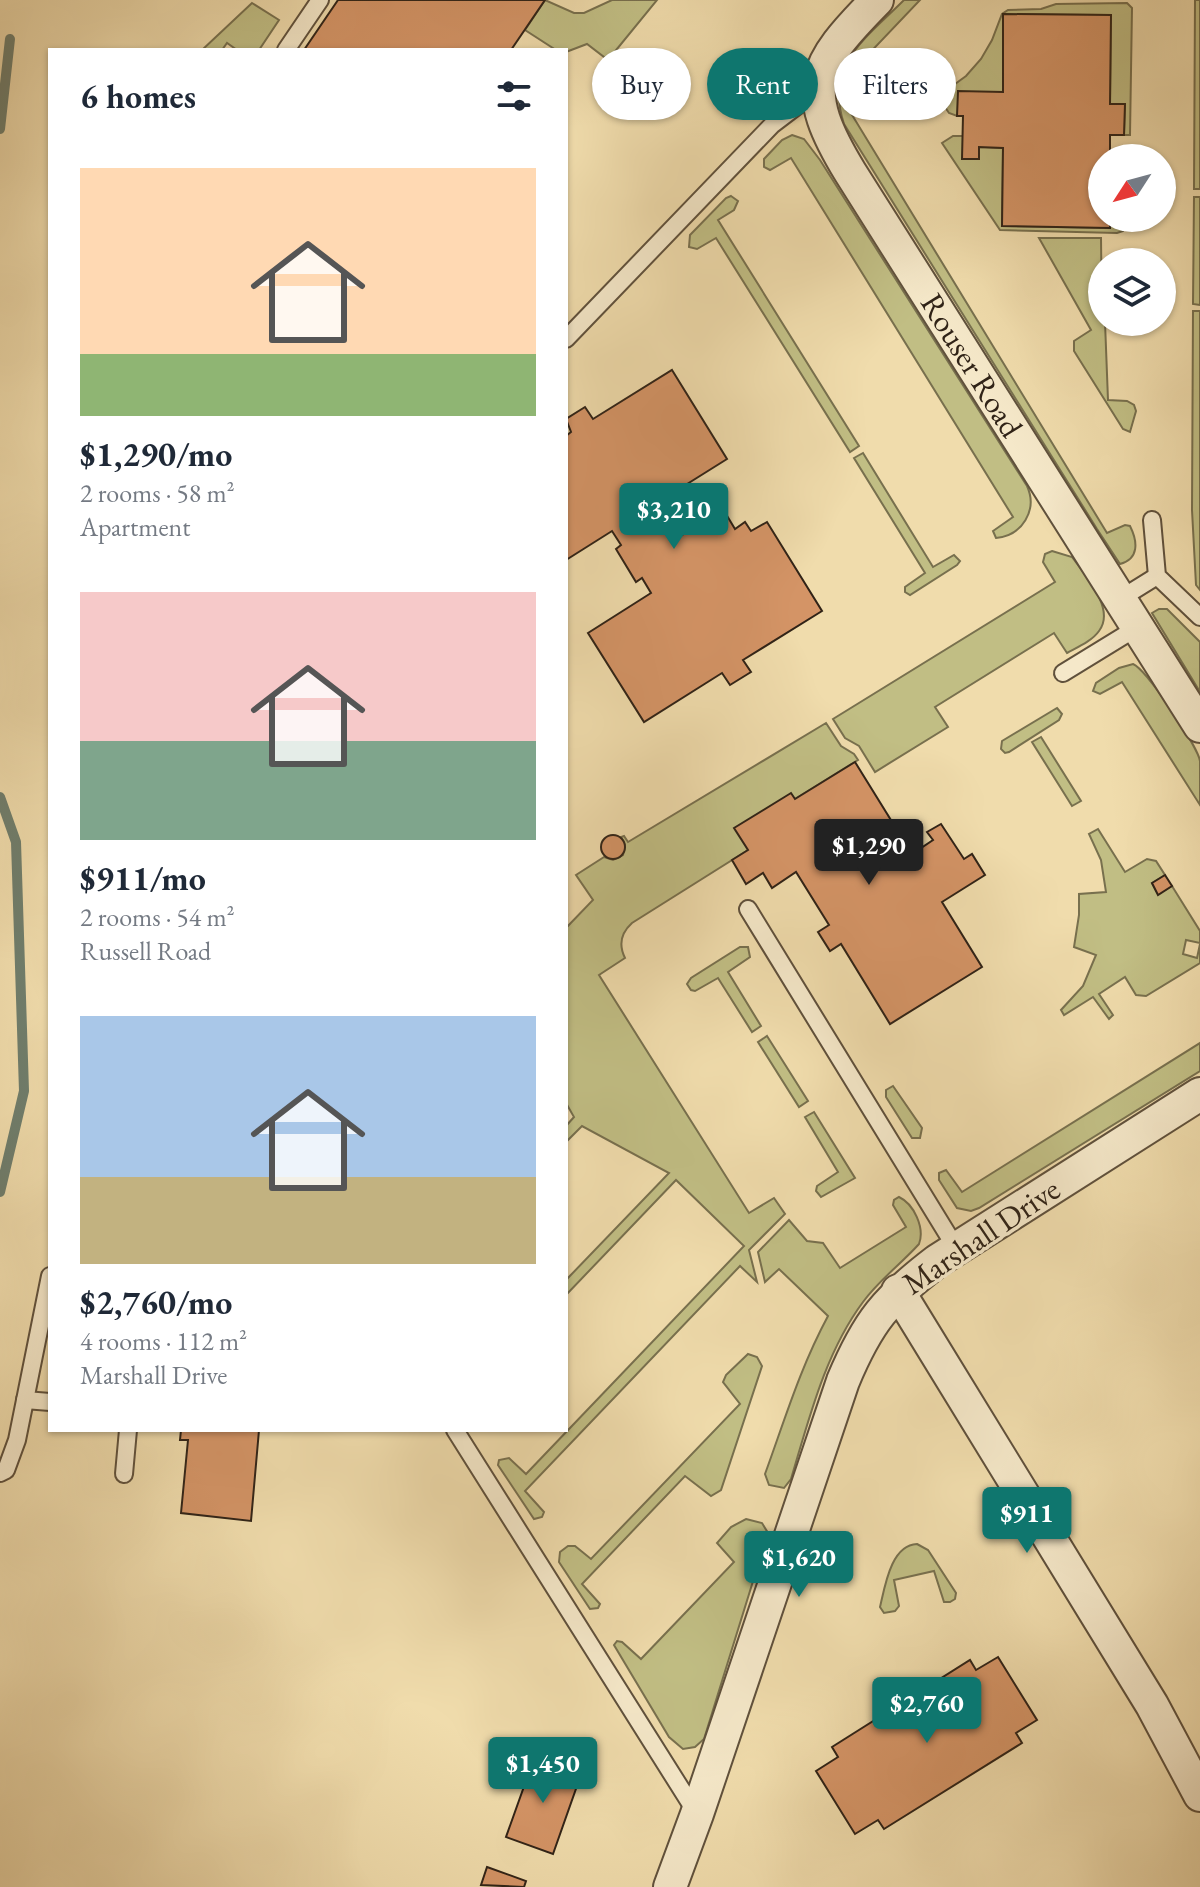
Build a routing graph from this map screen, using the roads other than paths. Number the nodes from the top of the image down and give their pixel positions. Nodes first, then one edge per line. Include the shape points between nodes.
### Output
1 (320, 0) edge
2 (877, 0) edge
3 (287, 48) edge
4 (819, 89) junction
5 (568, 337) edge
6 (1152, 520) dead end
7 (1157, 576) junction
8 (1120, 599) junction
9 (1200, 617) edge
10 (1138, 627) junction
11 (1063, 673) dead end
12 (1200, 726) edge
13 (748, 909) dead end
14 (1200, 1094) edge
15 (956, 1248) junction
16 (48, 1286) edge
17 (898, 1291) junction
18 (25, 1400) junction
19 (48, 1402) edge
20 (128, 1432) edge
21 (456, 1432) edge
22 (0, 1473) edge
23 (124, 1474) dead end
24 (1200, 1795) edge
25 (697, 1814) junction
26 (670, 1887) edge

1 - 3 lane
2 - 4 street, Rouser Road via 826,58
4 - 5 lane via 772,125
4 - 8 street, Rouser Road via 835,147
6 - 7 lane
7 - 8 lane
7 - 9 lane
8 - 10 street, Rouser Road
10 - 11 lane
10 - 12 street, Rouser Road
13 - 15 lane
14 - 15 street, Marshall Drive
15 - 17 street, Marshall Drive
16 - 18 lane
17 - 24 street via 1152,1705
17 - 25 street, Marshall Drive via 864,1334 843,1381
18 - 19 lane
18 - 22 lane via 17,1440
20 - 23 lane
21 - 25 lane
25 - 26 street, Marshall Drive

